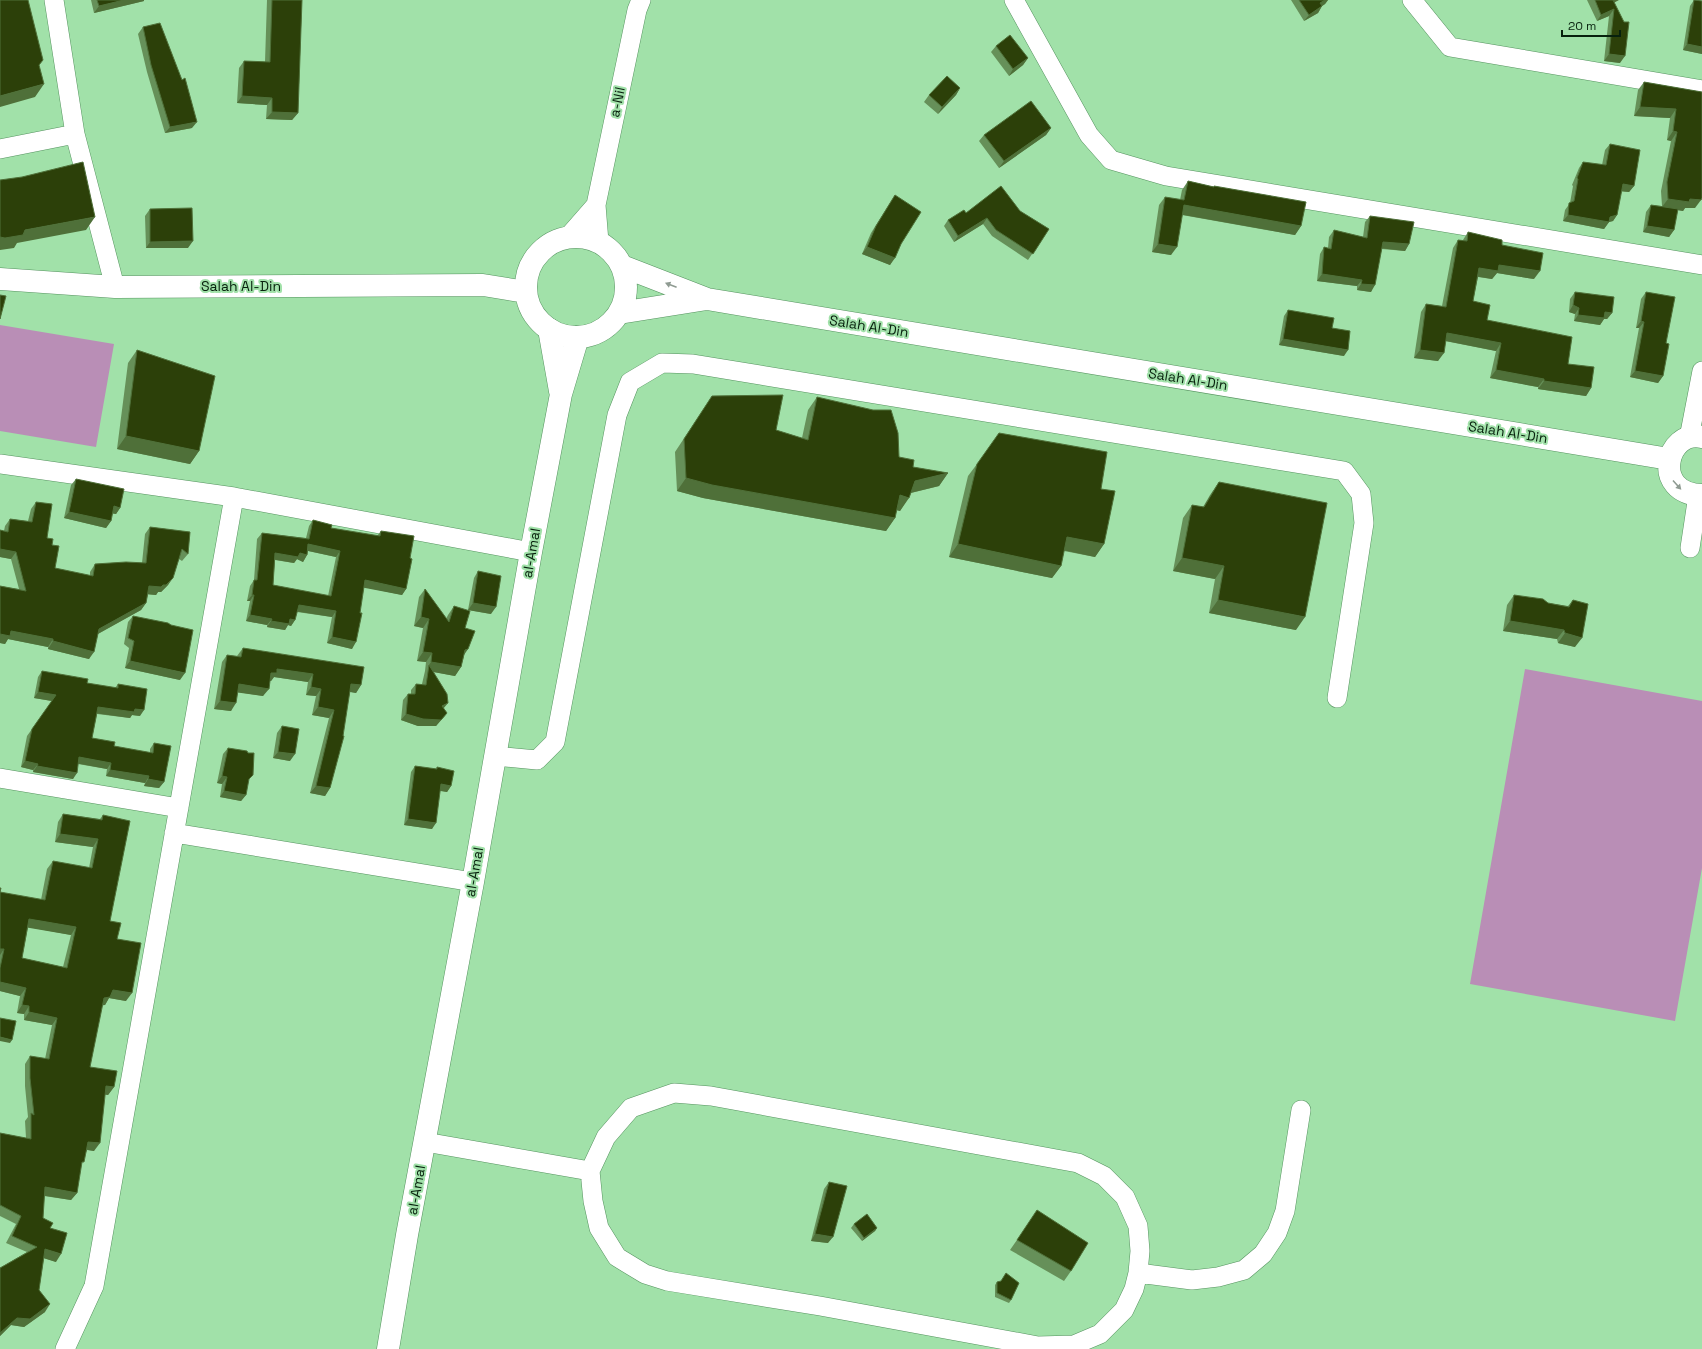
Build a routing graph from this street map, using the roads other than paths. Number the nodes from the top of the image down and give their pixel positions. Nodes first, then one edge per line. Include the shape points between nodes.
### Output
1 (54, 0) edge
2 (1014, 0) edge
3 (1412, 0) edge
4 (638, 3) edge
5 (1702, 90) edge
6 (75, 134) junction
7 (0, 149) edge
8 (596, 205) junction
9 (568, 237) junction
10 (599, 242) junction
11 (532, 263) junction
12 (1702, 265) edge
13 (622, 266) junction
14 (0, 279) edge
15 (483, 285) junction
16 (115, 286) junction
17 (526, 292) junction
18 (708, 299) junction
19 (619, 313) junction
20 (549, 330) junction
21 (578, 337) junction
22 (1702, 371) edge
23 (561, 394) junction
24 (1695, 437) edge
25 (1669, 459) junction
26 (0, 464) edge
27 (1700, 495) edge
28 (234, 496) junction
29 (1690, 548) dead end
30 (531, 552) junction
31 (1337, 698) dead end
32 (495, 756) junction
33 (0, 778) edge
34 (179, 808) junction
35 (174, 833) junction
36 (473, 882) junction
37 (1301, 1110) dead end
38 (425, 1142) junction
39 (590, 1171) junction
40 (1138, 1273) junction
41 (65, 1349) edge
42 (388, 1349) edge

1 - 6 street
2 - 12 street via 1088,135 1111,160 1166,176
3 - 5 street via 1450,47
4 - 8 street, a-Nil
6 - 7 street
6 - 16 street
8 - 9 street, a-Nil
8 - 10 street, a-Nil
9 - 10 main road via 584,237
9 - 11 main road via 553,242 541,251
10 - 13 main road via 613,252
11 - 15 main road, Salah Al-Din
11 - 17 main road via 526,277
18 -> 13 main road, Salah Al-Din
13 - 19 main road via 627,282 625,298
14 - 16 main road, Salah Al-Din
15 - 16 main road, Salah Al-Din
15 - 17 main road, Salah Al-Din
17 - 20 main road via 530,307 538,320
18 - 19 main road, Salah Al-Din
18 - 25 main road, Salah Al-Din
19 - 21 main road via 608,326 594,334
20 - 21 main road via 563,336
20 - 23 main road, al-Amal
21 - 23 main road, al-Amal
22 - 24 street
23 - 30 main road, al-Amal
24 - 25 main road via 1680,443
25 -> 27 main road via 1670,473 1676,486 1684,492
26 - 28 street
27 - 29 street
28 - 30 street
28 - 34 street
30 - 32 main road, al-Amal
31 - 32 street via 1364,523 1361,494 1344,471 694,364 662,363 630,382 617,415 555,742 537,760
32 - 36 main road, al-Amal
33 - 34 street
34 - 35 street
35 - 36 street
35 - 41 street via 94,1286
36 - 38 main road, al-Amal
37 - 40 street via 1285,1211 1277,1232 1263,1254 1244,1270 1218,1277 1192,1280
38 - 39 street
38 - 42 main road, al-Amal
39 - 40 street via 599,1228 617,1256 645,1274 667,1281 1038,1346 1074,1345 1100,1334 1124,1310
39 - 40 street via 606,1137 631,1108 674,1092 711,1096 1078,1163 1104,1176 1125,1197 1138,1226

